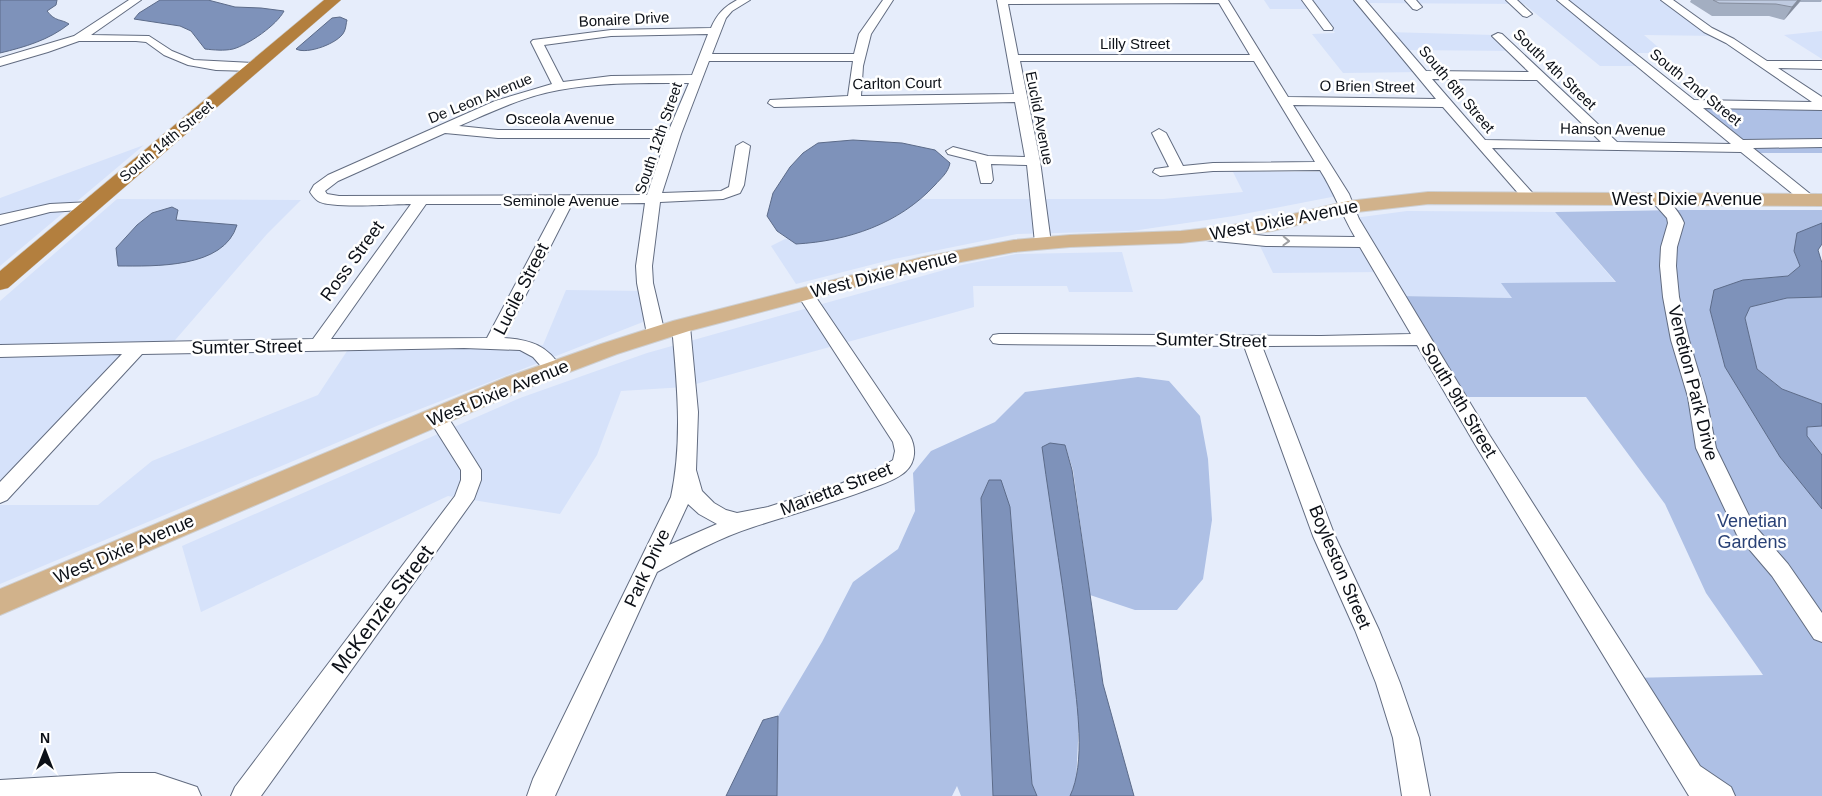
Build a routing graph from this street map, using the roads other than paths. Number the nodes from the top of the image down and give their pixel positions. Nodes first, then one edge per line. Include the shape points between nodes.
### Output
1 (136, 0) edge
2 (333, 0) edge
3 (745, 0) edge
4 (888, 0) edge
5 (1002, 0) edge
6 (1223, 0) edge
7 (1307, 0) edge
8 (1359, 0) edge
9 (1511, 0) edge
10 (1562, 0) edge
11 (1666, 0) edge
12 (1527, 14) dead end
13 (1328, 28) dead end
14 (714, 31) junction
15 (1498, 36) dead end
16 (78, 38) junction
17 (705, 58) junction
18 (858, 58) junction
19 (1012, 58) junction
20 (1258, 58) junction
21 (0, 62) edge
22 (1764, 64) junction
23 (1822, 65) edge
24 (253, 67) junction
25 (1424, 75) junction
26 (1539, 76) junction
27 (695, 79) junction
28 (559, 86) junction
29 (1020, 98) junction
30 (854, 100) junction
31 (1285, 101) junction
32 (774, 103) dead end
33 (1448, 103) junction
34 (1691, 104) junction
35 (1822, 104) edge
36 (446, 129) junction
37 (1159, 133) dead end
38 (674, 134) junction
39 (1822, 143) edge
40 (1481, 144) junction
41 (1612, 145) junction
42 (743, 146) dead end
43 (1742, 146) junction
44 (953, 151) dead end
45 (984, 159) junction
46 (1033, 161) junction
47 (1325, 166) junction
48 (1178, 170) junction
49 (1160, 172) dead end
50 (986, 180) dead end
51 (1530, 198) junction
52 (653, 199) junction
53 (1657, 199) junction
54 (340, 200) joint
55 (567, 200) junction
56 (1815, 200) edge
57 (421, 201) junction
58 (90, 206) junction
59 (1348, 207) junction
60 (0, 220) edge
61 (1203, 235) junction
62 (1366, 242) junction
63 (1043, 243) junction
64 (0, 283) edge
65 (805, 294) junction
66 (681, 326) junction
67 (656, 334) junction
68 (1423, 339) junction
69 (1000, 340) dead end
70 (1252, 340) junction
71 (494, 343) junction
72 (317, 346) junction
73 (137, 349) junction
74 (0, 351) edge
75 (553, 369) junction
76 (438, 416) junction
77 (687, 472) junction
78 (0, 494) edge
79 (745, 521) junction
80 (647, 568) junction
81 (0, 602) edge
82 (1822, 632) edge
83 (1690, 772) junction
84 (0, 793) edge
85 (187, 796) edge
86 (245, 796) edge
87 (541, 796) edge
88 (1416, 796) edge
89 (1704, 796) edge
90 (1721, 796) edge

1 - 16 street
2 - 24 highway, South 14th Street
3 - 14 street, South 12th Street via 724,13
4 - 18 street via 868,28
5 - 6 street
5 - 19 street, Euclid Avenue
6 - 20 street, South 9th Street
7 - 13 street
8 - 25 street, South 6th Street
9 - 12 street
10 - 34 street, South 2nd Street
11 - 22 street
14 - 17 street, South 12th Street
14 - 28 street, Bonaire Drive via 611,33 537,42
15 - 26 street, South 4th Street
16 - 21 street
16 - 24 street via 143,38 192,63
17 - 18 street
17 - 27 street, South 12th Street
18 - 30 street
19 - 20 street, Lilly Street
19 - 29 street, Euclid Avenue
20 - 31 street, South 9th Street
22 - 23 street
22 - 35 street
24 - 58 highway, South 14th Street
25 - 26 street
25 - 33 street, South 6th Street
26 - 41 street, South 4th Street
27 - 28 street, De Leon Avenue via 634,79
27 - 38 street, South 12th Street
28 - 36 street, De Leon Avenue via 510,100
29 - 30 street, Carlton Court
29 - 46 street, Euclid Avenue
30 - 32 street, Carlton Court
31 - 33 street, O Brien Street
31 - 47 street, South 9th Street
33 - 40 street, South 6th Street
34 - 35 street
34 - 43 street, South 2nd Street
36 - 38 street, Osceola Avenue via 484,134
36 - 54 street, De Leon Avenue via 333,178 317,192 323,198
37 - 48 street
38 - 52 street, South 12th Street
39 - 43 street, Hanson Avenue
40 - 41 street, Hanson Avenue
40 - 51 street, South 6th Street
41 - 43 street, Hanson Avenue
42 - 52 street, Seminole Avenue via 738,186 730,193
43 - 56 street, South 2nd Street
44 - 45 street
45 - 46 street
45 - 50 street
46 - 63 street, Euclid Avenue
47 - 48 street
47 - 59 street, South 9th Street
48 - 49 street
51 - 53 main road, West Dixie Avenue
51 - 59 main road, West Dixie Avenue via 1428,198
52 - 55 street, Seminole Avenue
52 - 67 street, South 12th Street via 644,266
53 - 56 main road, West Dixie Avenue
53 - 82 street, Venetion Park Drive via 1674,216 1676,223 1669,247 1671,297 1697,397 1706,448 1745,529 1780,570
54 - 57 street, Seminole Avenue
55 - 57 street, Seminole Avenue
55 - 71 street, Lucile Street
57 - 72 street, Ross Street
58 - 60 street via 50,208
58 - 64 highway, South 14th Street
59 - 61 main road, West Dixie Avenue via 1272,225
59 - 62 street, South 9th Street
61 -> 62 street
61 - 63 main road, West Dixie Avenue
62 - 68 street, South 9th Street
63 - 65 main road, West Dixie Avenue via 955,256
65 - 66 main road, West Dixie Avenue
65 - 79 street, Marietta Street via 904,441 904,457 892,471
66 - 67 main road, West Dixie Avenue
66 - 77 street, Park Drive via 690,438
67 - 75 main road, West Dixie Avenue
68 - 70 street, Sumter Street
68 - 83 street, South 9th Street
69 - 70 street, Sumter Street
70 - 88 street, Boyleston Street via 1324,536 1388,682 1406,738
71 - 72 street, Sumter Street via 447,341
71 - 75 street, Lucile Street via 532,348
72 - 73 street, Sumter Street
73 - 74 street, Sumter Street
73 - 78 street
75 - 76 main road, West Dixie Avenue
76 - 81 main road, West Dixie Avenue
76 - 86 street, McKenzie Street via 471,470 464,499
77 - 79 street, Marietta Street via 698,502 725,518
77 - 80 street, Park Drive via 681,497
79 - 80 street via 674,552
80 - 87 street, Park Drive
83 - 89 street, South 9th Street
83 - 90 street
84 - 85 street via 155,786

